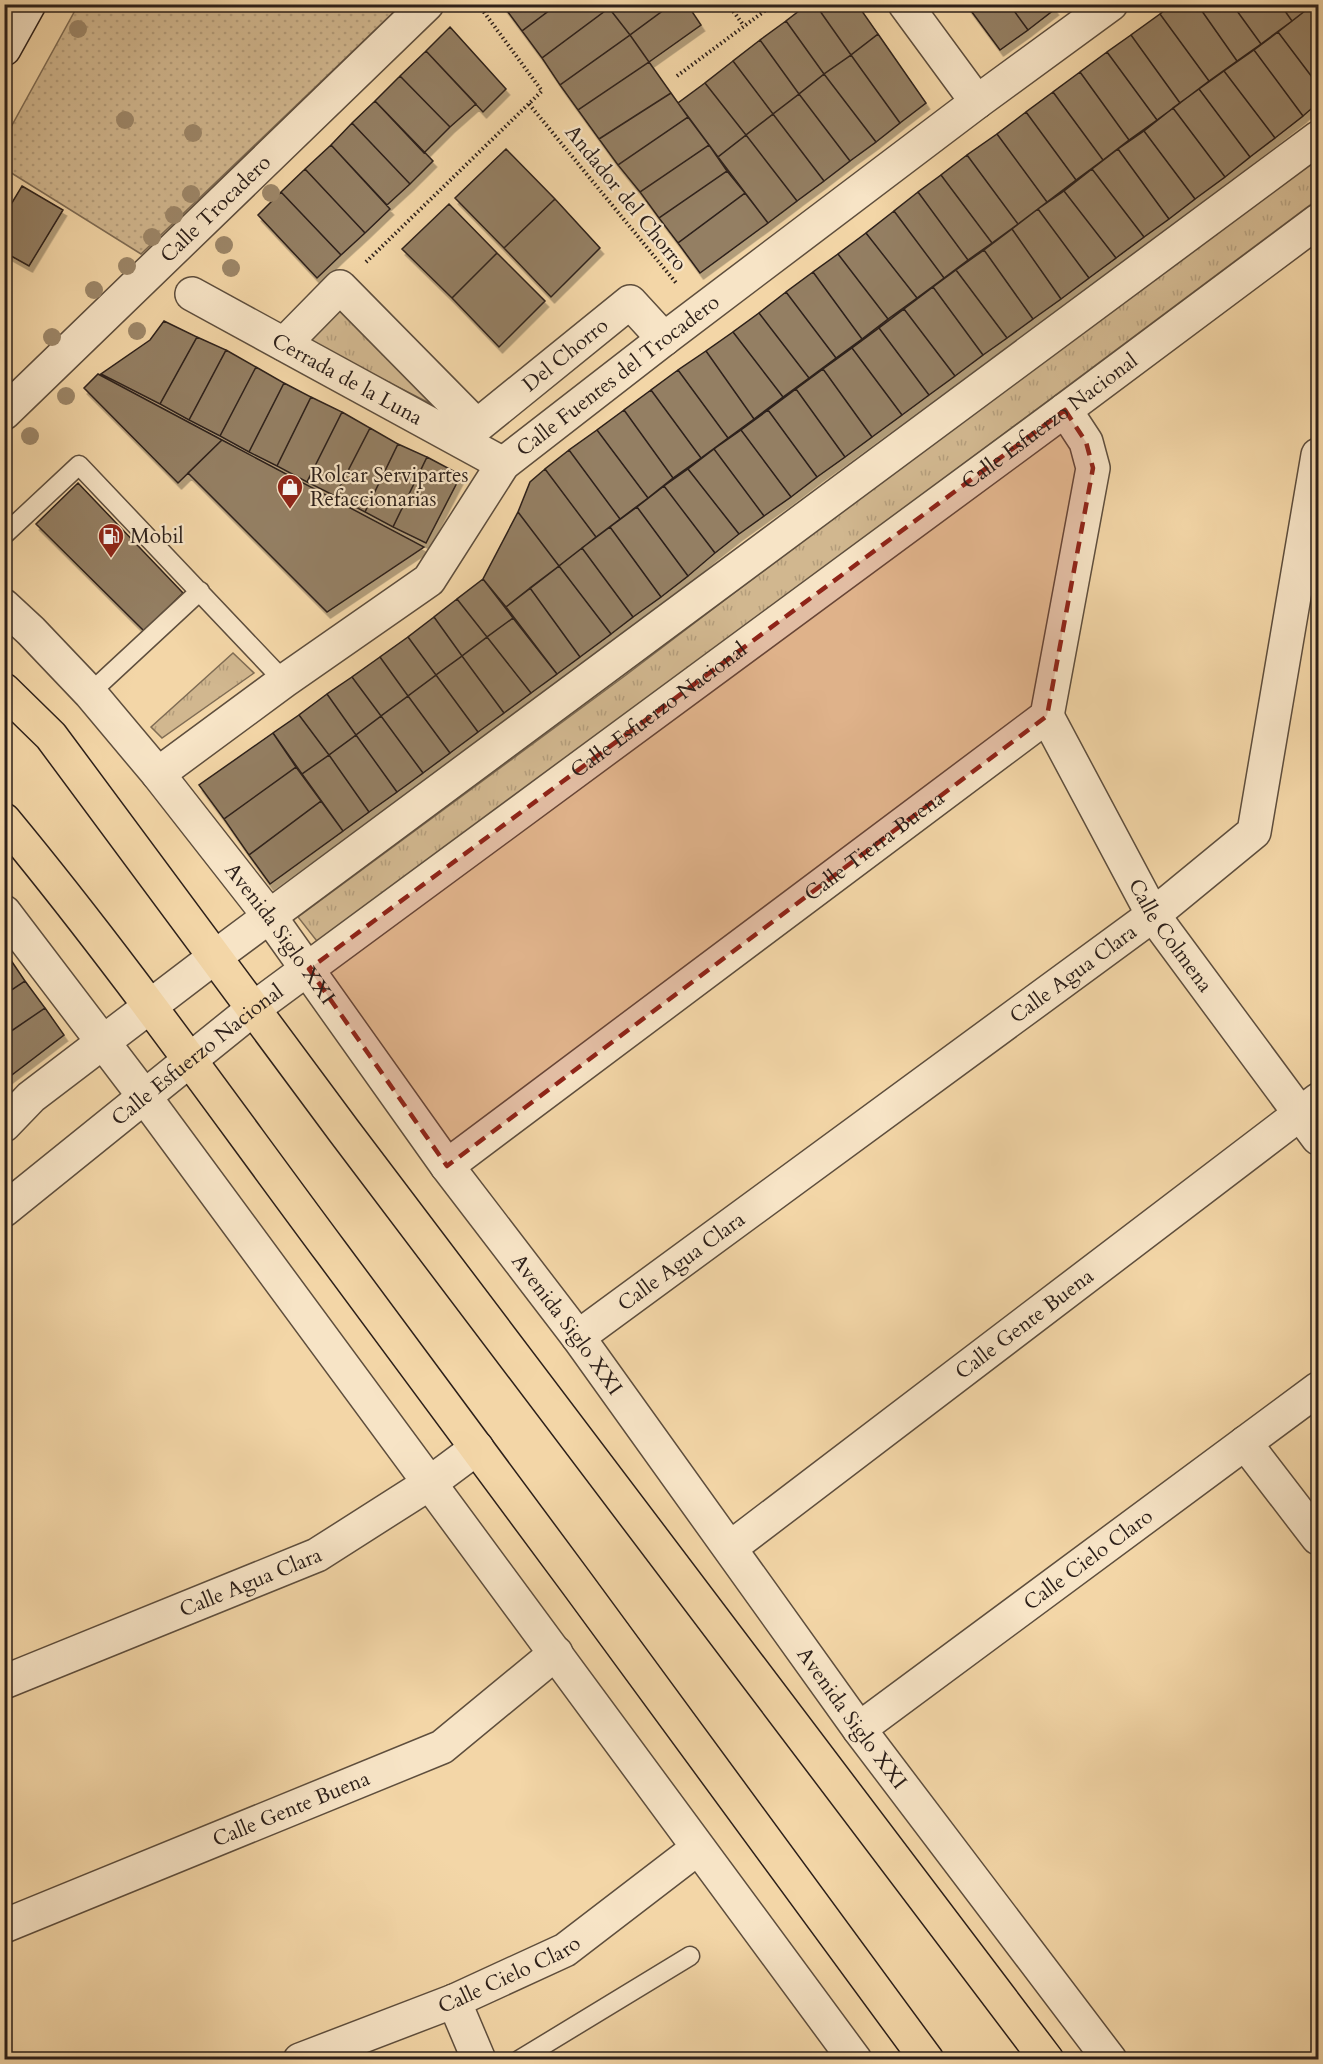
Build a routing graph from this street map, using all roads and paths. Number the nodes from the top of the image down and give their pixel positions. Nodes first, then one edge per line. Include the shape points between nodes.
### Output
1 (29, 4) edge
2 (427, 4) edge
3 (478, 4) edge
4 (728, 4) edge
5 (774, 4) edge
6 (905, 4) edge
7 (1111, 4) edge
8 (744, 26) junction
9 (4, 49) edge
10 (677, 76) dead end
11 (977, 102) junction
12 (529, 104) junction
13 (1318, 138) edge
14 (1318, 221) edge
15 (340, 287) junction
16 (192, 294) dead end
17 (700, 312) junction
18 (664, 339) junction
19 (284, 344) junction
20 (1065, 410) junction
21 (4, 413) edge
22 (468, 432) junction
23 (1318, 455) edge
24 (503, 464) junction
25 (4, 536) edge
26 (200, 591) junction
27 (4, 606) edge
28 (284, 681) junction
29 (4, 690) edge
30 (90, 693) junction
31 (1047, 716) junction
32 (158, 774) junction
33 (4, 820) edge
34 (4, 912) edge
35 (1153, 915) junction
36 (270, 917) junction
37 (216, 956) junction
38 (309, 969) junction
39 (150, 1008) junction
40 (254, 1008) junction
41 (104, 1041) junction
42 (189, 1061) junction
43 (144, 1096) junction
44 (1313, 1118) edge
45 (4, 1125) edge
46 (447, 1166) junction
47 (4, 1210) edge
48 (578, 1337) junction
49 (1318, 1389) edge
50 (1245, 1443) junction
51 (477, 1448) junction
52 (430, 1483) junction
53 (1318, 1538) edge
54 (730, 1548) junction
55 (556, 1653) junction
56 (4, 1682) edge
57 (859, 1729) junction
58 (698, 1848) junction
59 (4, 1926) edge
60 (690, 1956) dead end
61 (454, 2001) junction
62 (300, 2060) edge
63 (479, 2060) edge
64 (519, 2060) edge
65 (855, 2060) edge
66 (927, 2060) edge
67 (1047, 2060) edge
68 (1110, 2060) edge

1 - 9 street
2 - 21 street, Calle Trocadero
3 - 12 path via 542,91
4 - 8 path
5 - 8 path
6 - 11 street
7 - 11 street, Calle Fuentes del Trocadero
8 - 10 path
11 - 17 street, Calle Fuentes del Trocadero
12 - 15 path
12 - 17 path, Andador del Chorro
13 - 36 street
14 - 20 street, Calle Esfuerzo Nacional
15 - 19 street
15 - 22 street
16 - 19 street, Cerrada de la Luna
17 - 18 street, Calle Fuentes del Trocadero
18 - 22 street, Del Chorro via 630,302
18 - 24 street, Calle Fuentes del Trocadero
19 - 22 street, Cerrada de la Luna
20 - 31 street via 1086,442 1093,468
20 - 38 street, Calle Esfuerzo Nacional
22 - 24 street, Cerrada de la Luna
23 - 35 street, Calle Agua Clara via 1254,832
24 - 28 street, Calle Fuentes del Trocadero via 429,580
25 - 26 lane via 79,465
26 - 28 lane
26 - 30 lane
27 - 30 street, Avenida Siglo XXI
28 - 32 street, Calle Fuentes del Trocadero
29 - 37 highway via 51,736
30 - 32 street, Avenida Siglo XXI
31 - 35 street, Calle Colmena
31 - 46 street, Calle Tierra Buena
32 - 36 street, Avenida Siglo XXI
33 - 39 highway via 73,903
34 - 41 street
35 - 44 street, Calle Colmena
35 - 48 street, Calle Agua Clara
36 - 37 street
36 - 38 street, Avenida Siglo XXI
37 - 39 street
37 - 40 highway
38 - 40 street, Calle Esfuerzo Nacional
38 - 46 street, Avenida Siglo XXI
39 - 41 street
39 - 42 highway
40 - 42 street, Calle Esfuerzo Nacional
40 - 67 highway
41 - 43 street
41 - 45 street via 31,1097
42 - 43 street, Calle Esfuerzo Nacional
42 - 51 highway
43 - 47 street, Calle Esfuerzo Nacional
43 - 52 street
44 - 54 street, Calle Gente Buena
46 - 48 street, Avenida Siglo XXI
48 - 54 street, Avenida Siglo XXI
49 - 50 street, Calle Cielo Claro
50 - 53 street
50 - 57 street, Calle Cielo Claro
51 - 52 street, Calle Agua Clara
51 - 66 highway
52 - 55 street
52 - 56 street, Calle Agua Clara via 317,1555
54 - 57 street, Avenida Siglo XXI
55 - 58 street
55 - 59 street, Calle Gente Buena via 442,1747
57 - 68 street, Avenida Siglo XXI
58 - 61 street, Calle Cielo Claro via 565,1950
58 - 65 street
60 - 64 lane
61 - 62 street, Calle Cielo Claro
61 - 63 street

